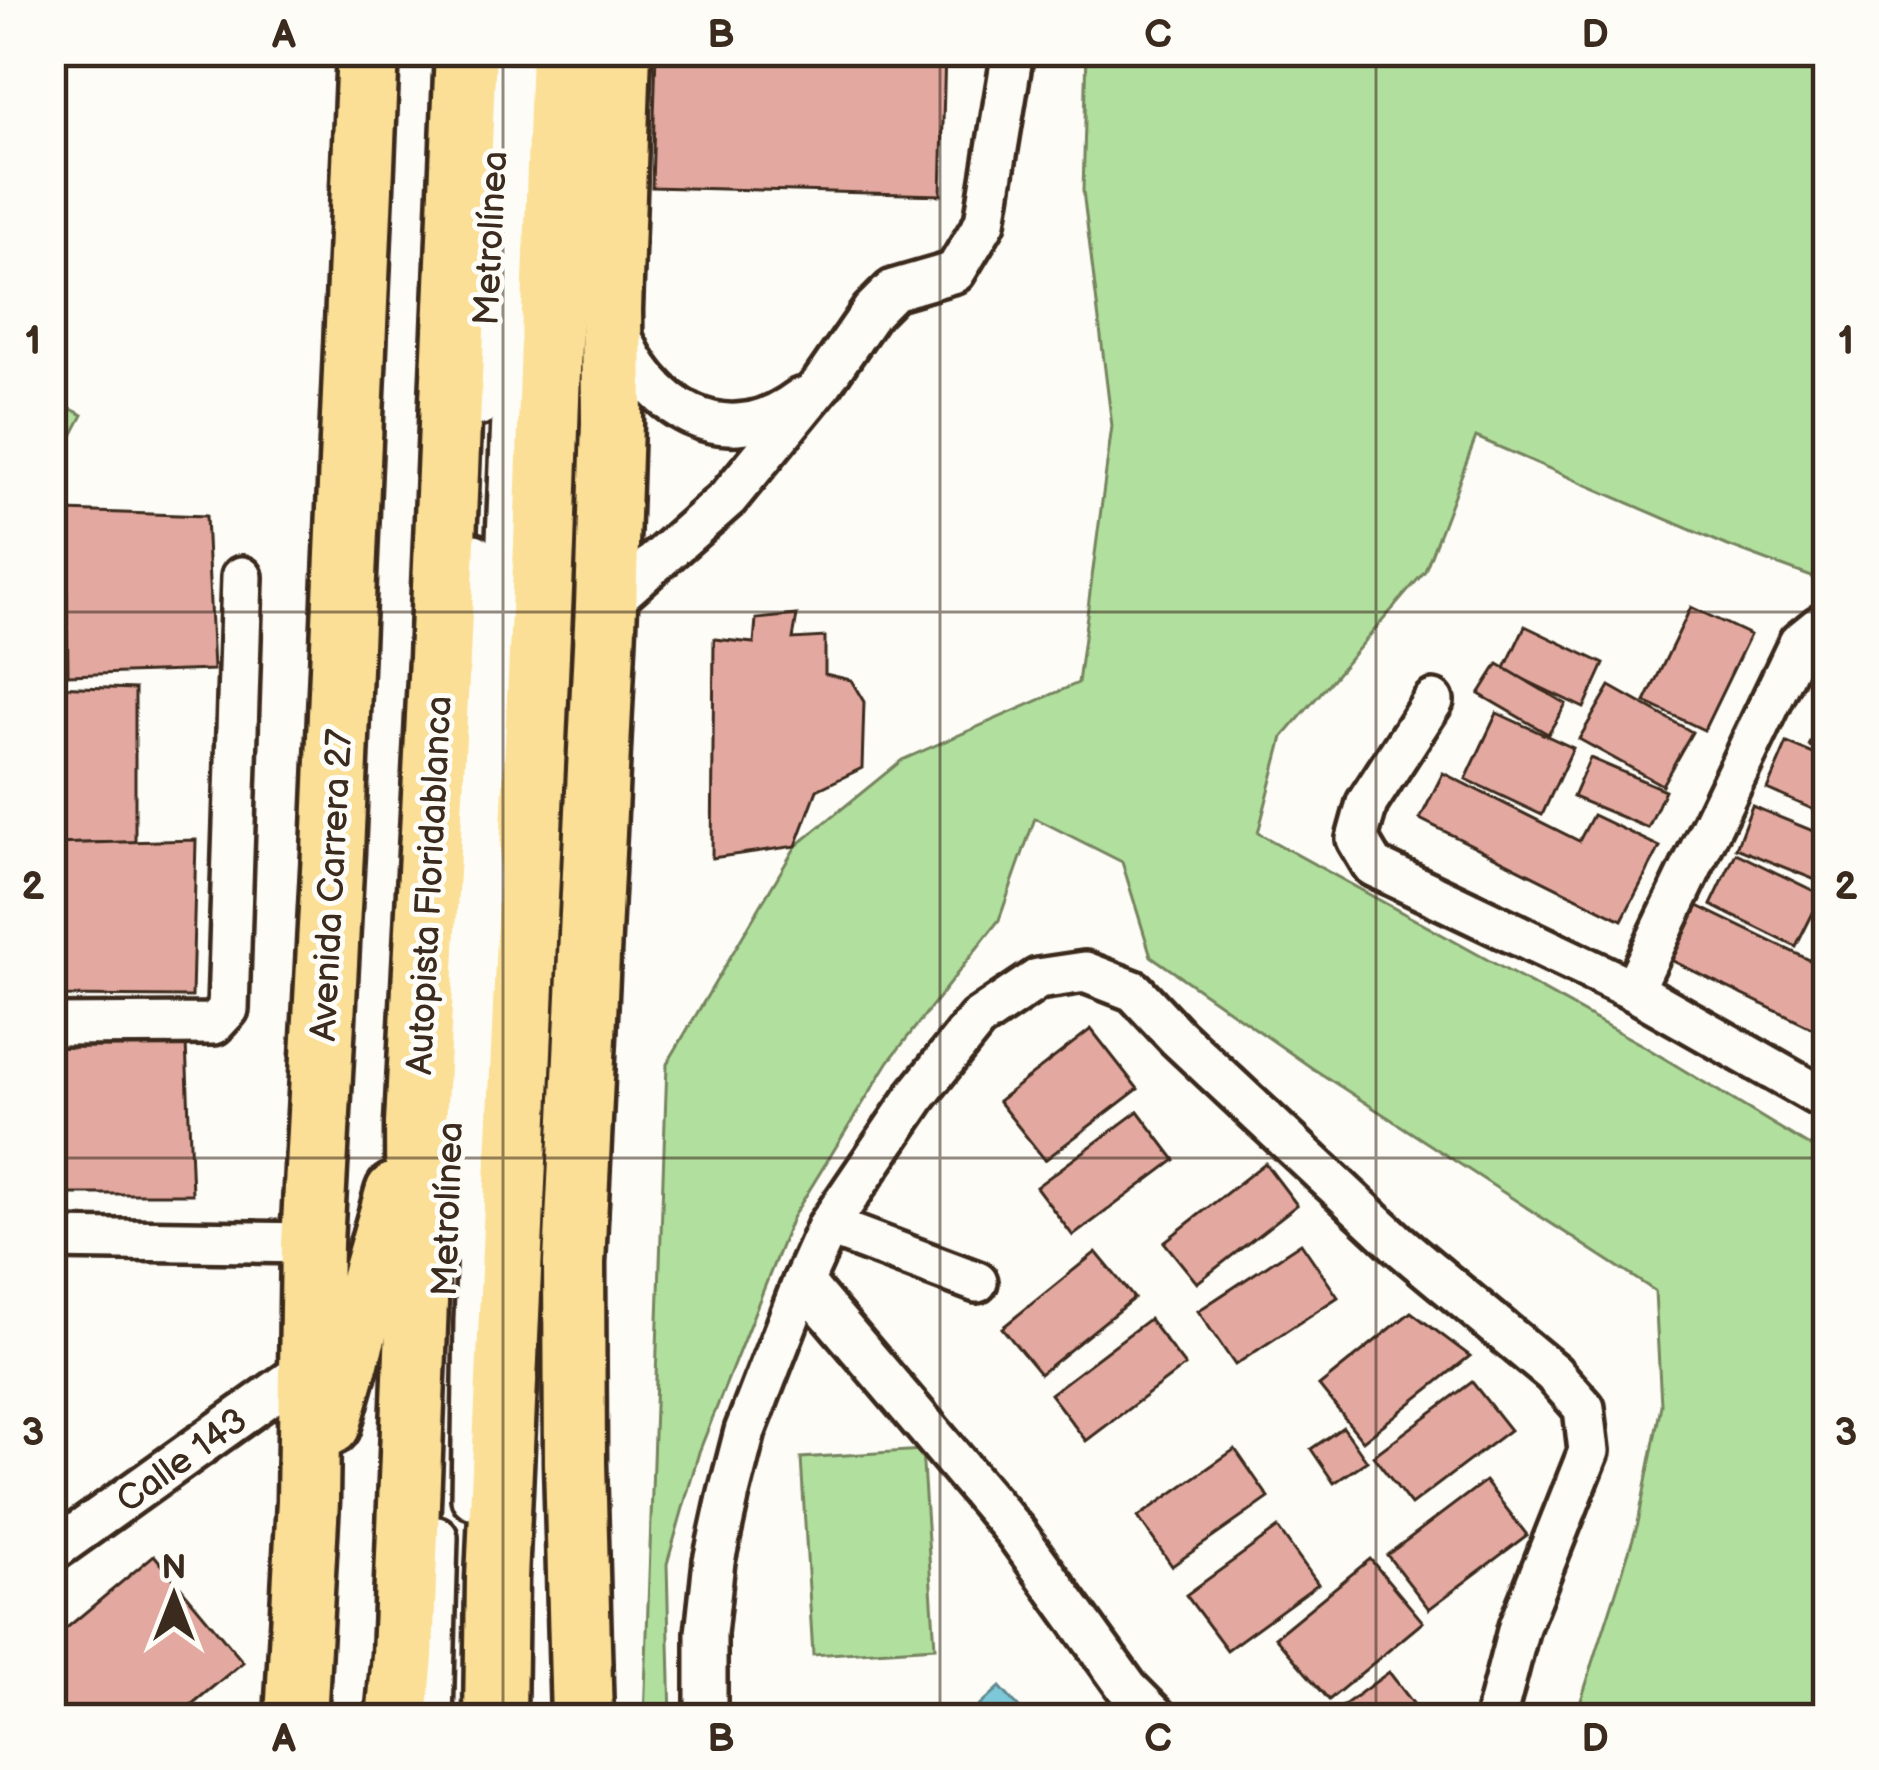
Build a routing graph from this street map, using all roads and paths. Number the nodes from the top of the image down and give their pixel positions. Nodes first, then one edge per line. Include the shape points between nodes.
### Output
1 (368, 51) edge
2 (466, 51) edge
3 (495, 51) edge
4 (527, 51) edge
5 (561, 51) edge
6 (620, 51) edge
7 (1013, 51) edge
8 (611, 310) junction
9 (824, 382) junction
10 (242, 577) dead end
11 (606, 606) junction
12 (1828, 626) edge
13 (1433, 701) dead end
14 (1633, 990) junction
15 (51, 1025) edge
16 (1828, 1101) edge
17 (416, 1124) junction
18 (828, 1226) junction
19 (51, 1239) edge
20 (311, 1243) junction
21 (803, 1282) junction
22 (977, 1282) dead end
23 (311, 1366) junction
24 (308, 1501) junction
25 (51, 1552) edge
26 (296, 1719) edge
27 (397, 1719) edge
28 (432, 1719) edge
29 (469, 1719) edge
30 (496, 1719) edge
31 (582, 1719) edge
32 (706, 1719) edge
33 (1158, 1719) edge
34 (1495, 1719) edge

1 - 20 highway, Avenida Carrera 27
2 - 17 highway, Autopista Floridablanca
3 - 28 street, Metrolínea
4 - 29 street, Metrolínea via 475,1321
5 - 30 highway
6 - 8 highway
7 - 9 street via 985,223 956,272 893,290
8 - 9 street via 644,376 692,418 755,422
8 - 11 highway
9 - 11 street via 728,498
10 - 15 street via 228,1009 214,1024
11 - 31 highway via 574,1263
12 - 14 street via 1799,643
13 - 14 street via 1367,803 1357,839 1373,866
14 - 16 street
17 - 24 highway
17 - 27 highway, Autopista Floridablanca
18 - 21 street
18 - 22 street
18 - 34 street via 977,1020 1038,979 1085,971 1134,991 1583,1408 1589,1451 1519,1627
19 - 20 street
20 - 23 highway, Avenida Carrera 27
21 - 32 street via 729,1493 706,1634
21 - 33 street via 1016,1533
23 - 24 highway, Avenida Carrera 27
23 - 25 street, Calle 143
24 - 26 highway, Avenida Carrera 27

